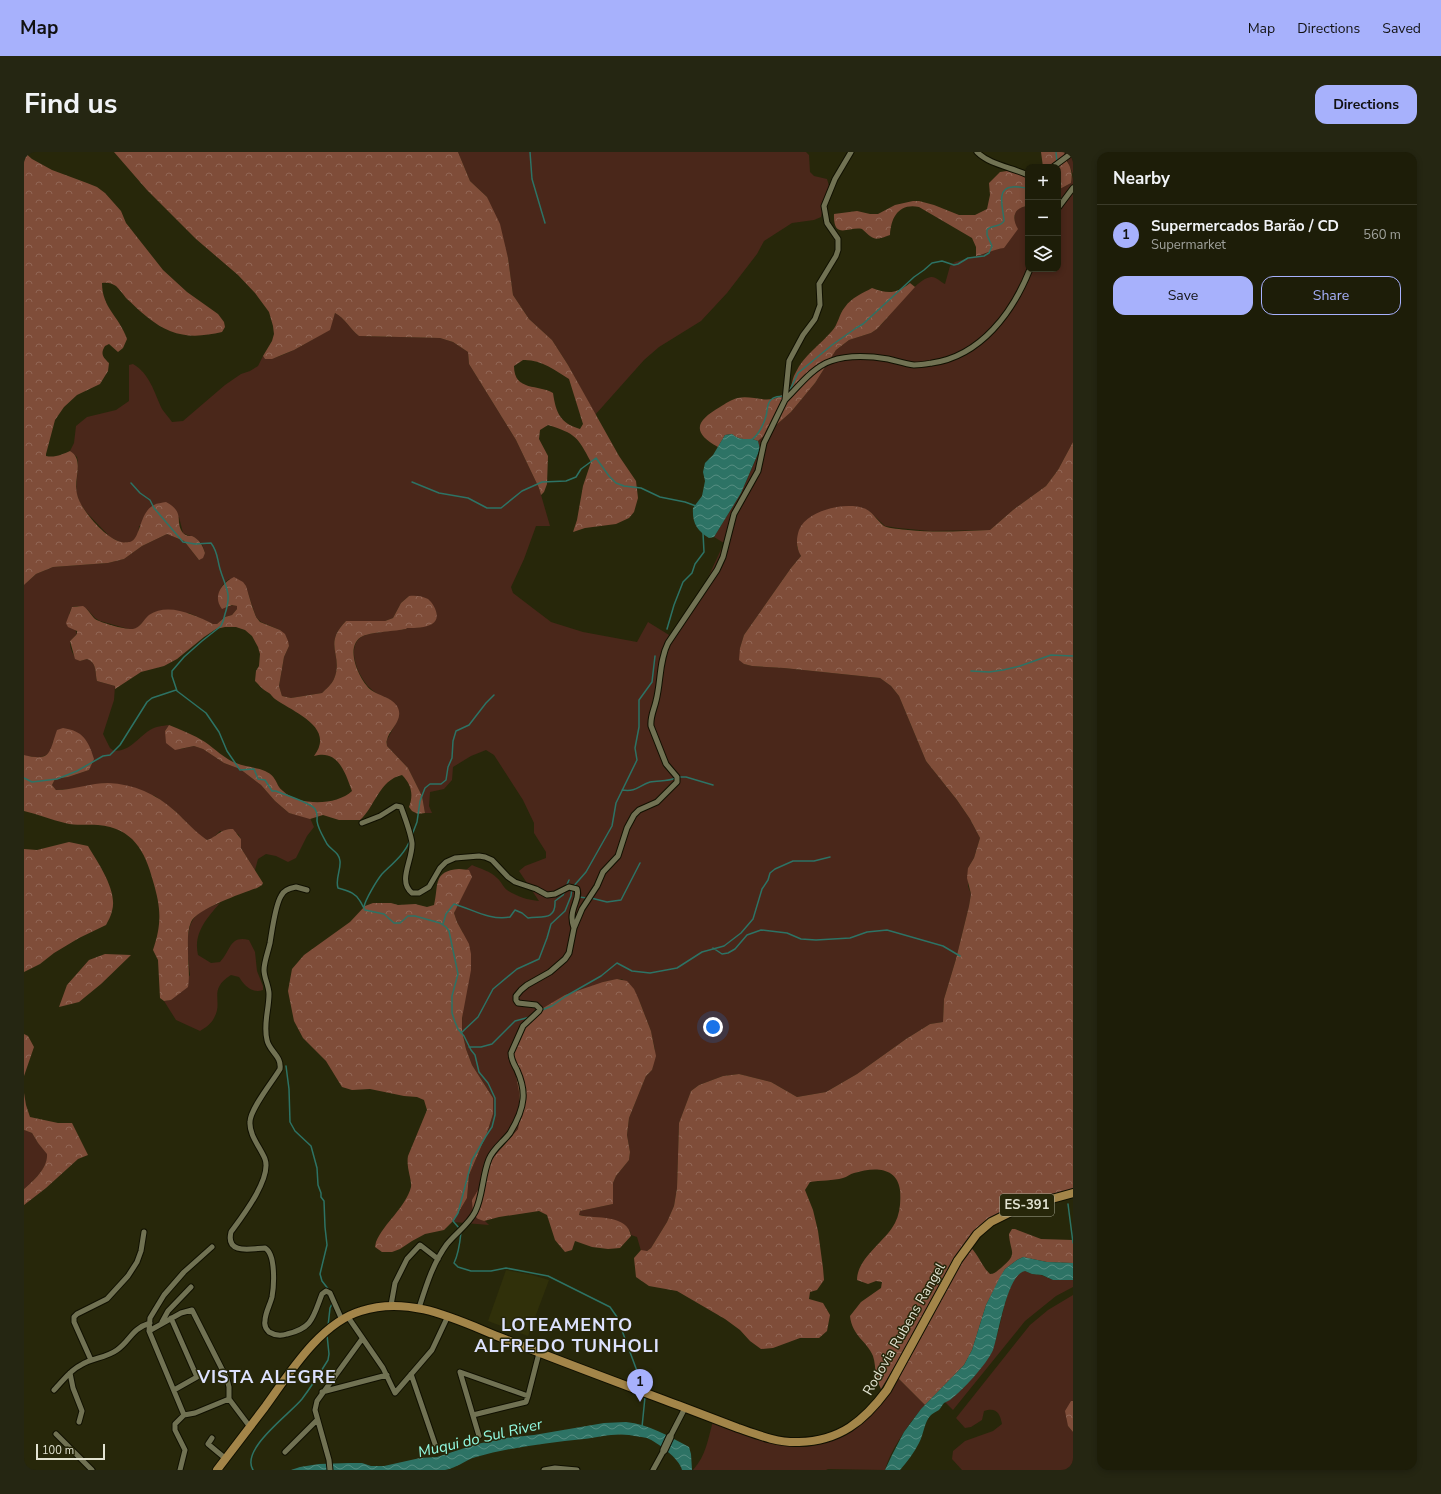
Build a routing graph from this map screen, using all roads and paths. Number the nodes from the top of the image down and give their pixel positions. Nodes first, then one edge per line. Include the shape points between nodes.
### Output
1 (851, 152) edge
2 (977, 152) edge
3 (1073, 152) edge
4 (1057, 164) edge
5 (1025, 174) edge
6 (1073, 188) edge
7 (1061, 204) edge
8 (1029, 272) edge
9 (785, 400) junction
10 (362, 823) dead end
11 (307, 890) dead end
12 (574, 928) junction
13 (1073, 1193) edge
14 (144, 1232) dead end
15 (212, 1248) dead end
16 (438, 1259) junction
17 (191, 1287) dead end
18 (391, 1305) junction
19 (419, 1308) junction
20 (448, 1316) junction
21 (171, 1318) junction
22 (345, 1318) junction
23 (150, 1323) junction
24 (162, 1323) junction
25 (149, 1331) junction
26 (362, 1339) junction
27 (540, 1353) junction
28 (92, 1360) junction
29 (70, 1373) junction
30 (411, 1374) junction
31 (387, 1375) junction
32 (54, 1390) dead end
33 (174, 1390) junction
34 (322, 1392) junction
35 (528, 1396) junction
36 (229, 1399) junction
37 (685, 1408) junction
38 (184, 1414) junction
39 (473, 1416) junction
40 (317, 1420) junction
41 (79, 1422) dead end
42 (250, 1426) junction
43 (56, 1434) dead end
44 (479, 1436) dead end
45 (670, 1437) joint
46 (212, 1438) dead end
47 (435, 1444) dead end
48 (664, 1450) joint
49 (285, 1452) dead end
50 (226, 1459) junction
51 (92, 1470) edge
52 (180, 1470) edge
53 (217, 1470) edge
54 (330, 1470) edge
55 (544, 1470) edge
56 (577, 1470) edge
57 (653, 1470) edge

1 - 9 street via 835,179 824,206 826,223 838,239 838,250 819,284 820,305 815,319 789,361
2 - 5 street via 985,159
3 - 4 street
6 - 7 street
8 - 9 street via 1004,317 991,332 951,360 921,365 888,359 840,358 821,366
9 - 12 street via 764,443 758,471 734,514 717,570 664,652 650,720 666,764 677,777 677,782 657,802 634,815 618,856 603,872
10 - 12 street via 396,806 401,807 412,841 405,880 412,893 419,893 429,886 440,868 450,860 482,856 496,864 512,880 547,895 569,887 577,889 578,894 571,916
11 - 22 street via 296,887 280,896 264,970 269,995 265,1026 267,1039 281,1066 257,1105 250,1122 252,1134 264,1158 266,1171 230,1238 233,1245 241,1250 266,1248 271,1254 273,1290 264,1321 269,1332 283,1335 303,1329 310,1322 322,1294 326,1291 330,1293
12 - 16 street via 565,959 550,972 531,982 516,996 516,1002 536,1005 540,1009 523,1026 511,1053 522,1081 523,1099 519,1117 489,1159 475,1213
13 - 37 main road, Rodovia Rubens Rangel / ES-391 via 1019,1208 991,1222 978,1234 958,1260 887,1390 863,1419 839,1434 822,1439 787,1442 761,1436
14 - 28 street via 139,1257 128,1276 107,1299 74,1317
15 - 23 street via 174,1282 154,1311
16 - 18 street via 420,1245 408,1259 395,1283
16 - 19 street
17 - 24 street via 168,1311
18 - 19 main road, Rodovia Rubens Rangel / ES-391
18 - 22 main road, Rodovia Rubens Rangel / ES-391 via 361,1310
19 - 20 main road, Rodovia Rubens Rangel / ES-391
20 - 27 main road, Rodovia Rubens Rangel / ES-391
20 - 30 street via 432,1350
21 - 24 street
21 - 33 street via 197,1377
21 - 36 street via 192,1310 227,1379
22 - 26 street
22 - 42 main road, Rodovia Rubens Rangel / ES-391 via 322,1335
23 - 25 street
23 - 28 street via 136,1329 123,1346 110,1355
24 - 25 street
25 - 33 street
26 - 31 street
26 - 34 street
27 - 35 street
27 - 37 main road, Rodovia Rubens Rangel / ES-391
28 - 29 street
29 - 32 street
29 - 41 street via 82,1411
30 - 31 street via 395,1394
30 - 47 street
31 - 34 street
33 - 38 street
34 - 40 street via 315,1407
35 - 39 street via 526,1402
35 - 39 street via 460,1372
36 - 38 street via 195,1413
36 - 42 street
37 - 45 street
38 - 52 street via 175,1424 175,1430 185,1450
39 - 44 street
40 - 49 street
40 - 54 street
42 - 50 main road, Rodovia Rubens Rangel / ES-391
43 - 51 street
45 - 48 street
46 - 50 street via 208,1444
48 - 57 street
50 - 53 main road, Rodovia Rubens Rangel / ES-391
55 - 56 street

